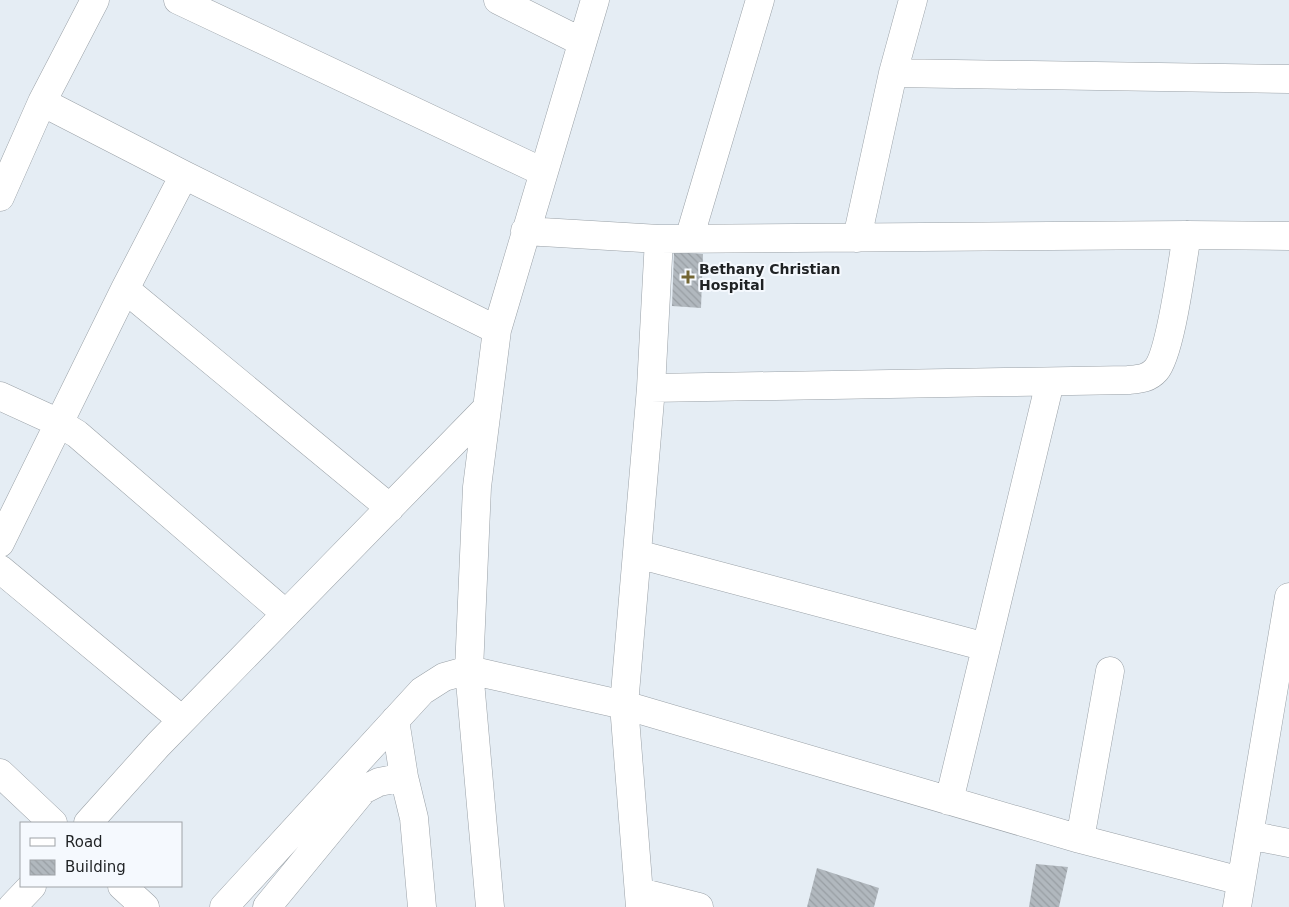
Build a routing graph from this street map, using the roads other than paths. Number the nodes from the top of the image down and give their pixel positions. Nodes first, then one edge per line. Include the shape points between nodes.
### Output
1 (94, 0) edge
2 (178, 0) edge
3 (498, 0) edge
4 (595, 0) edge
5 (760, 0) edge
6 (913, 0) edge
7 (582, 42) junction
8 (892, 73) junction
9 (1289, 78) edge
10 (42, 102) junction
11 (543, 172) junction
12 (184, 175) junction
13 (0, 197) edge
14 (525, 231) junction
15 (1186, 235) junction
16 (1289, 236) edge
17 (857, 238) junction
18 (659, 239) junction
19 (689, 239) junction
20 (125, 289) junction
21 (497, 330) junction
22 (1050, 382) junction
23 (651, 388) junction
24 (0, 396) edge
25 (487, 408) junction
26 (59, 423) junction
27 (390, 508) junction
28 (0, 543) edge
29 (637, 554) junction
30 (0, 569) edge
31 (1289, 596) edge
32 (286, 614) junction
33 (986, 647) junction
34 (1284, 658) edge
35 (469, 670) junction
36 (1110, 671) dead end
37 (624, 705) junction
38 (182, 720) junction
39 (396, 720) junction
40 (0, 774) edge
41 (404, 777) junction
42 (949, 801) junction
43 (52, 822) edge
44 (89, 822) edge
45 (1249, 835) junction
46 (1080, 839) junction
47 (1289, 843) edge
48 (31, 887) edge
49 (123, 887) edge
50 (1239, 894) edge
51 (640, 899) edge
52 (12, 907) edge
53 (145, 907) edge
54 (224, 907) edge
55 (267, 907) edge
56 (422, 907) edge
57 (490, 907) edge
58 (699, 907) edge

1 - 10 street
2 - 11 street
3 - 7 street
4 - 7 street
5 - 19 street
6 - 8 street
7 - 11 street
8 - 9 street
8 - 17 street
10 - 12 street
10 - 13 street
11 - 14 street
12 - 20 street
12 - 21 street
14 - 18 street
14 - 21 street
15 - 16 street
15 - 17 street
15 - 22 street via 1167,347 1157,369 1147,378
17 - 19 street
18 - 19 street
18 - 23 street
20 - 26 street
20 - 27 street
21 - 25 street
22 - 23 street
22 - 33 street
23 - 29 street
24 - 26 street
25 - 27 street
25 - 35 street via 477,487
26 - 28 street
26 - 32 street via 77,434
27 - 32 street
29 - 33 street
29 - 37 street
30 - 38 street
31 - 34 street
32 - 38 street
33 - 42 street
34 - 45 street
35 - 37 street
35 - 39 street via 444,676 422,691
35 - 57 street
36 - 46 street
37 - 42 street
37 - 51 street
38 - 44 street
39 - 41 street
39 - 54 street
40 - 43 street
41 - 55 street via 379,782 363,790
41 - 56 street via 414,818
42 - 46 street
45 - 47 street
45 - 50 street
46 - 50 street
48 - 52 street
49 - 53 street
51 - 58 street

